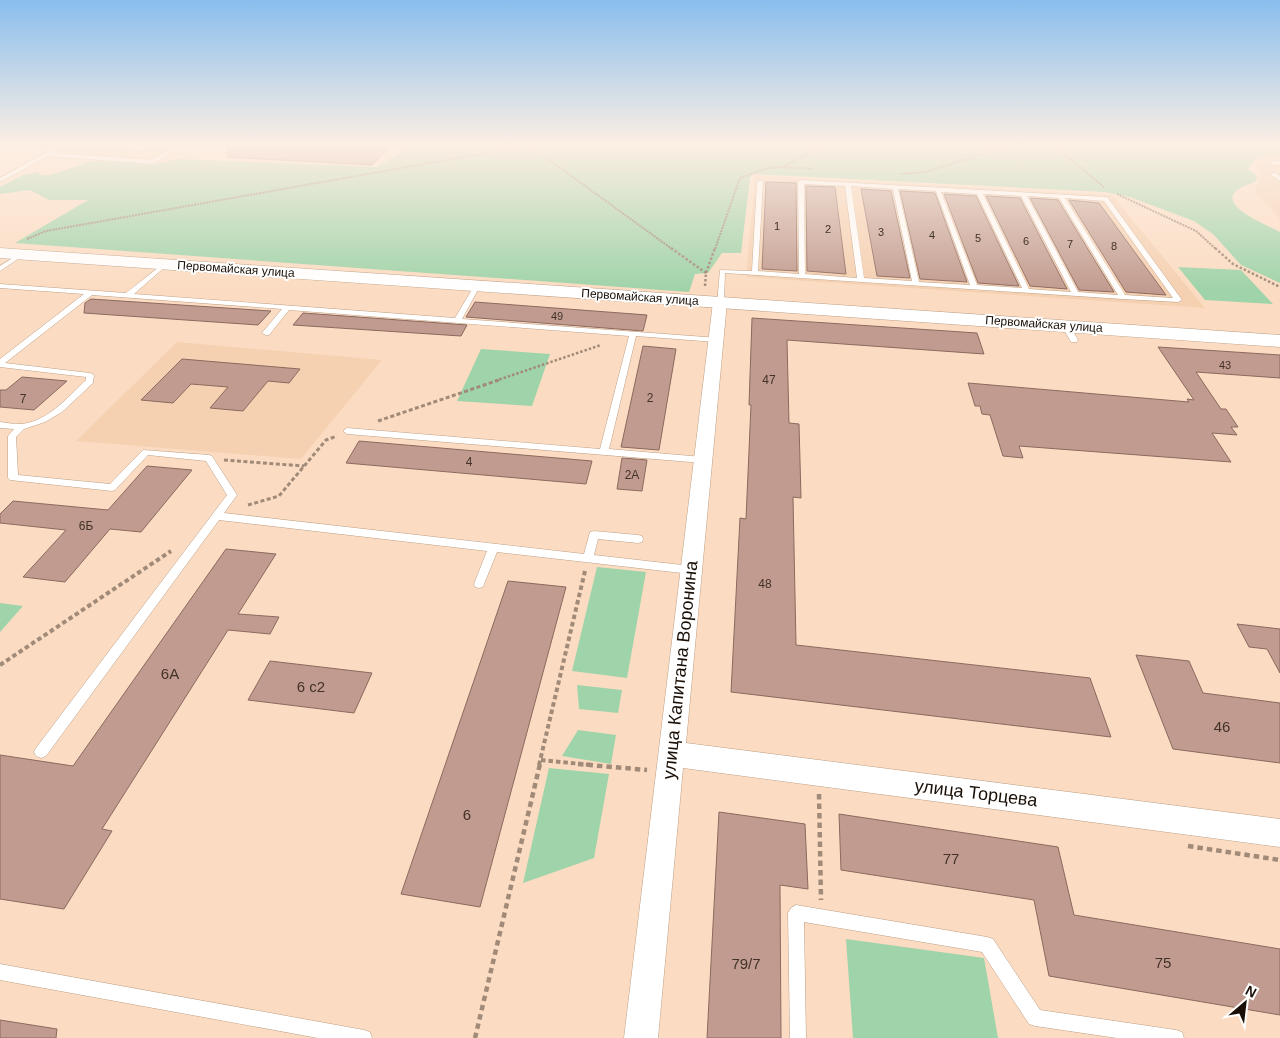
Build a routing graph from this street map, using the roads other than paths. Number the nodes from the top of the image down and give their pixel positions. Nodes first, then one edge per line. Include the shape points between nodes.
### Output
1 (759, 192) edge
2 (801, 192) edge
3 (849, 192) edge
4 (896, 192) edge
5 (939, 192) edge
6 (979, 192) edge
7 (988, 192) edge
8 (1022, 194) junction
9 (1061, 196) junction
10 (0, 253) edge
11 (22, 255) junction
12 (164, 265) junction
13 (0, 269) edge
14 (755, 273) junction
15 (802, 276) junction
16 (861, 280) junction
17 (916, 284) junction
18 (0, 286) edge
19 (477, 286) junction
20 (974, 287) junction
21 (1026, 290) junction
22 (90, 293) junction
23 (1076, 294) junction
24 (712, 295) junction
25 (127, 296) junction
26 (1124, 297) junction
27 (288, 308) junction
28 (457, 321) junction
29 (266, 333) dead end
30 (633, 334) junction
31 (716, 340) junction
32 (1280, 341) edge
33 (0, 364) edge
34 (0, 425) edge
35 (21, 427) junction
36 (347, 431) road end
37 (604, 452) junction
38 (703, 460) junction
39 (216, 516) junction
40 (638, 539) dead end
41 (493, 548) junction
42 (588, 558) junction
43 (691, 570) junction
44 (479, 584) dead end
45 (41, 752) dead end
46 (672, 754) junction
47 (1280, 833) edge
48 (0, 972) edge
49 (1126, 1034) edge
50 (364, 1038) edge
51 (641, 1038) edge
52 (798, 1038) edge
53 (1176, 1038) edge

1 - 14 lane
2 - 15 lane
3 - 16 lane
4 - 17 lane
5 - 20 lane
6 - 21 lane
7 - 8 lane
8 - 9 lane
8 - 23 lane
9 - 26 lane
9 - 26 lane via 1106,199 1178,300
10 - 11 street, Первомайская улица
11 - 12 street, Первомайская улица
11 - 13 lane
12 - 19 street, Первомайская улица
12 - 25 lane
14 - 15 lane
14 - 24 lane via 722,271
15 - 16 lane
16 - 17 lane
17 - 20 lane
18 - 22 lane
19 - 24 street, Первомайская улица
19 - 28 lane
20 - 21 lane
21 - 23 lane
22 - 25 lane
22 - 33 lane
23 - 26 lane
24 - 31 street, улица Капитана Воронина
24 - 32 street, Первомайская улица via 1070,333
25 - 27 lane
27 - 28 lane
27 - 29 lane
28 - 30 lane
30 - 31 lane
30 - 37 lane
31 - 38 street, улица Капитана Воронина
33 - 35 lane via 90,375 90,381 49,418 36,425
34 - 35 lane
35 - 39 lane via 12,436 14,478 112,488 146,452 209,458 232,495
36 - 37 lane
37 - 38 lane
38 - 43 street, улица Капитана Воронина
39 - 41 lane
39 - 45 lane
40 - 42 lane via 594,535
41 - 42 lane
41 - 44 lane
42 - 43 lane
43 - 46 street, улица Капитана Воронина
46 - 47 street, улица Торцева
46 - 51 street, улица Капитана Воронина
48 - 50 lane
49 - 52 lane via 1035,1018 987,944 796,913
49 - 53 lane

